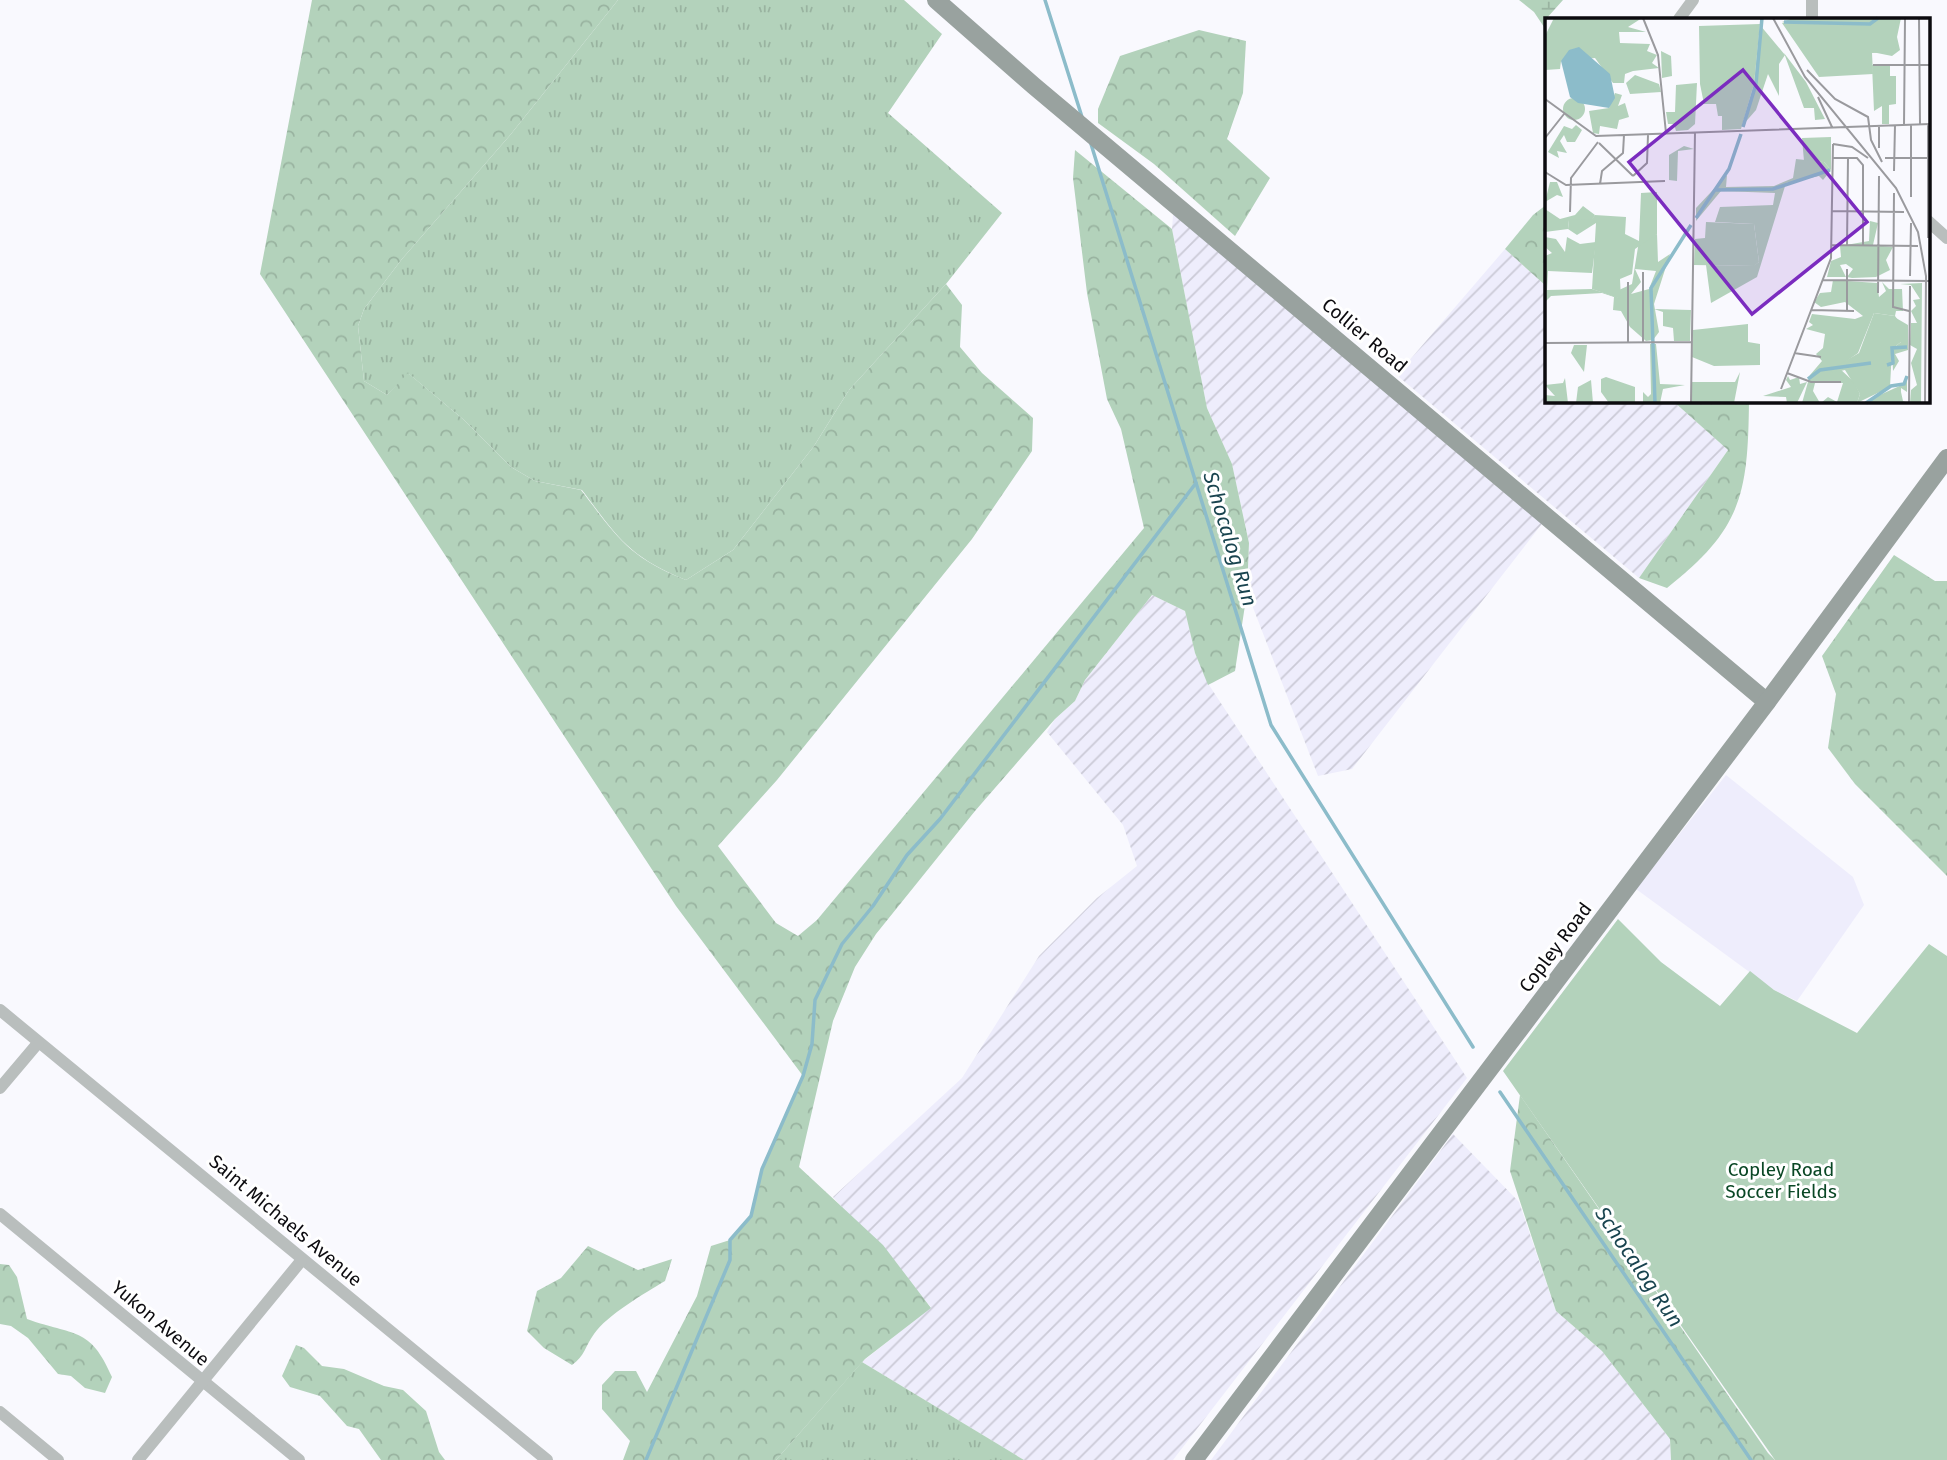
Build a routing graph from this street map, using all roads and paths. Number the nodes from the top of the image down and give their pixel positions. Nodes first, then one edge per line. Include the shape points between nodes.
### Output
1 (936, 0) edge
2 (1693, 0) edge
3 (1812, 0) edge
4 (1680, 18) edge
5 (1812, 18) edge
6 (1930, 223) edge
7 (1947, 238) edge
8 (1944, 467) edge
9 (1768, 702) junction
10 (0, 1010) edge
11 (38, 1043) junction
12 (0, 1088) edge
13 (0, 1214) edge
14 (301, 1261) junction
15 (202, 1382) junction
16 (0, 1412) edge
17 (58, 1460) edge
18 (138, 1460) edge
19 (299, 1460) edge
20 (547, 1460) edge
21 (1194, 1460) edge

1 - 9 main road, Collier Road
2 - 4 street
3 - 5 street
6 - 7 street
8 - 9 main road, Copley Road
9 - 21 main road, Copley Road
10 - 11 street, Saint Michaels Avenue
11 - 12 street
11 - 14 street, Saint Michaels Avenue via 121,1107
13 - 15 street, Yukon Avenue
14 - 15 street
14 - 20 street, Saint Michaels Avenue
15 - 18 street
15 - 19 street, Yukon Avenue
16 - 17 street

